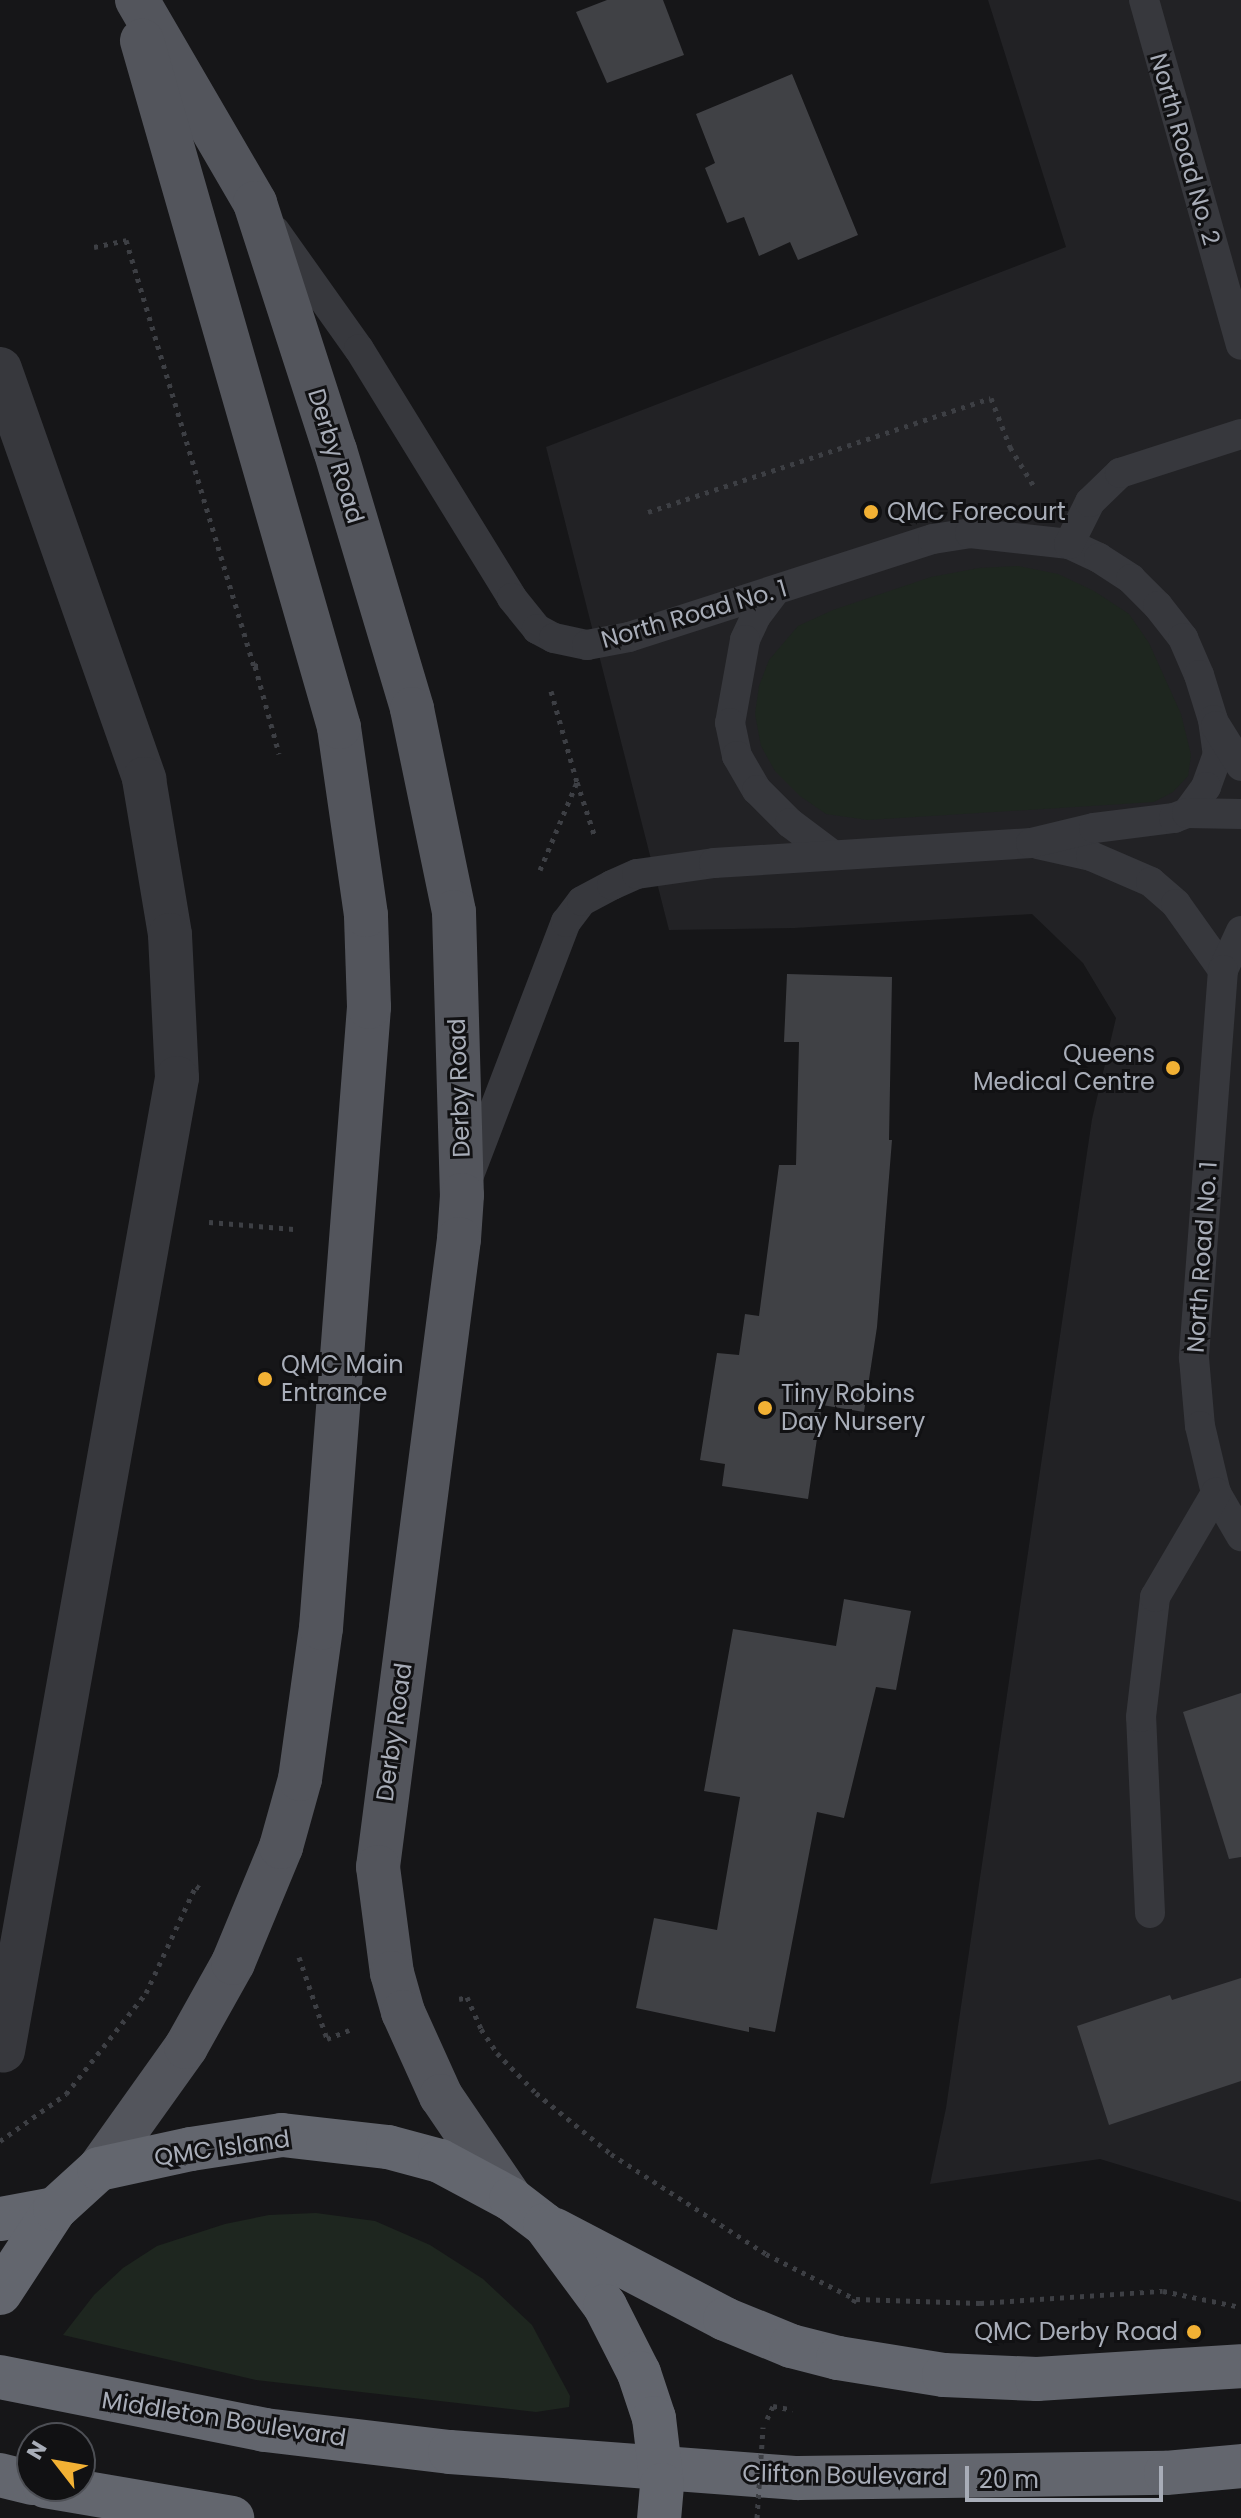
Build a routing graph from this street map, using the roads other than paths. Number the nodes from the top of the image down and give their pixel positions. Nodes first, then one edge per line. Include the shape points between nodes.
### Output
1 (134, 0) edge
2 (1144, 0) edge
3 (255, 203) junction
4 (1241, 345) edge
5 (0, 369) edge
6 (1241, 434) edge
7 (1069, 544) junction
8 (775, 591) junction
9 (1213, 720) junction
10 (1241, 766) edge
11 (1187, 813) junction
12 (1241, 814) edge
13 (1031, 843) junction
14 (830, 853) junction
15 (1241, 931) edge
16 (1223, 970) junction
17 (462, 1195) junction
18 (1216, 1493) junction
19 (1241, 1536) edge
20 (1150, 1913) dead end
21 (8, 1960) edge
22 (3, 2051) dead end
23 (99, 2169) junction
24 (511, 2199) junction
25 (55, 2209) junction
26 (0, 2219) edge
27 (545, 2225) junction
28 (0, 2293) edge
29 (1241, 2366) edge
30 (0, 2377) edge
31 (450, 2452) joint
32 (1241, 2466) edge
33 (96, 2495) edge
34 (232, 2518) edge
35 (659, 2518) edge

1 - 3 main road, Derby Road
1 - 23 main road, Derby Road via 196,239 339,727 366,915 369,994 321,1628 300,1779 281,1847 233,1963 186,2047
2 - 4 lane, North Road No. 2
3 - 8 lane, North Road No. 1 via 359,349 512,598 537,629 587,645
3 - 17 main road, Derby Road via 335,450 415,725 454,912
5 - 21 street via 144,779 170,935 177,1078
6 - 7 lane via 1120,473 1090,502
7 - 8 lane, North Road No. 1 via 957,535
7 - 9 lane, North Road No. 1 via 1131,579 1158,606 1183,638
8 - 14 lane via 745,640 730,723 737,756 757,790
9 - 10 lane
9 - 11 lane via 1218,754 1213,774
11 - 12 lane
11 - 13 lane
13 - 14 lane
13 - 16 lane via 1091,856 1151,882 1176,904
14 - 17 lane via 637,874 582,901 555,943
15 - 16 lane
16 - 18 lane, North Road No. 1 via 1194,1358 1200,1426
17 - 24 main road, Derby Road via 378,1867 392,1973 403,2012 441,2096
18 - 19 lane, North Road No. 1
18 - 20 lane via 1155,1597 1141,1717
21 - 22 street
23 - 24 highway, QMC Island via 282,2135 388,2147 440,2161
23 - 25 highway
24 - 27 highway, QMC Island
25 - 26 highway
25 - 28 highway
27 - 29 highway via 725,2319 838,2358 944,2375 1037,2379
27 - 35 highway, QMC Island, bridge via 605,2306 639,2373 654,2418 662,2485
30 - 31 highway, Middleton Boulevard via 265,2430
31 - 32 highway, Clifton Boulevard via 798,2478 1166,2473
33 - 34 highway

